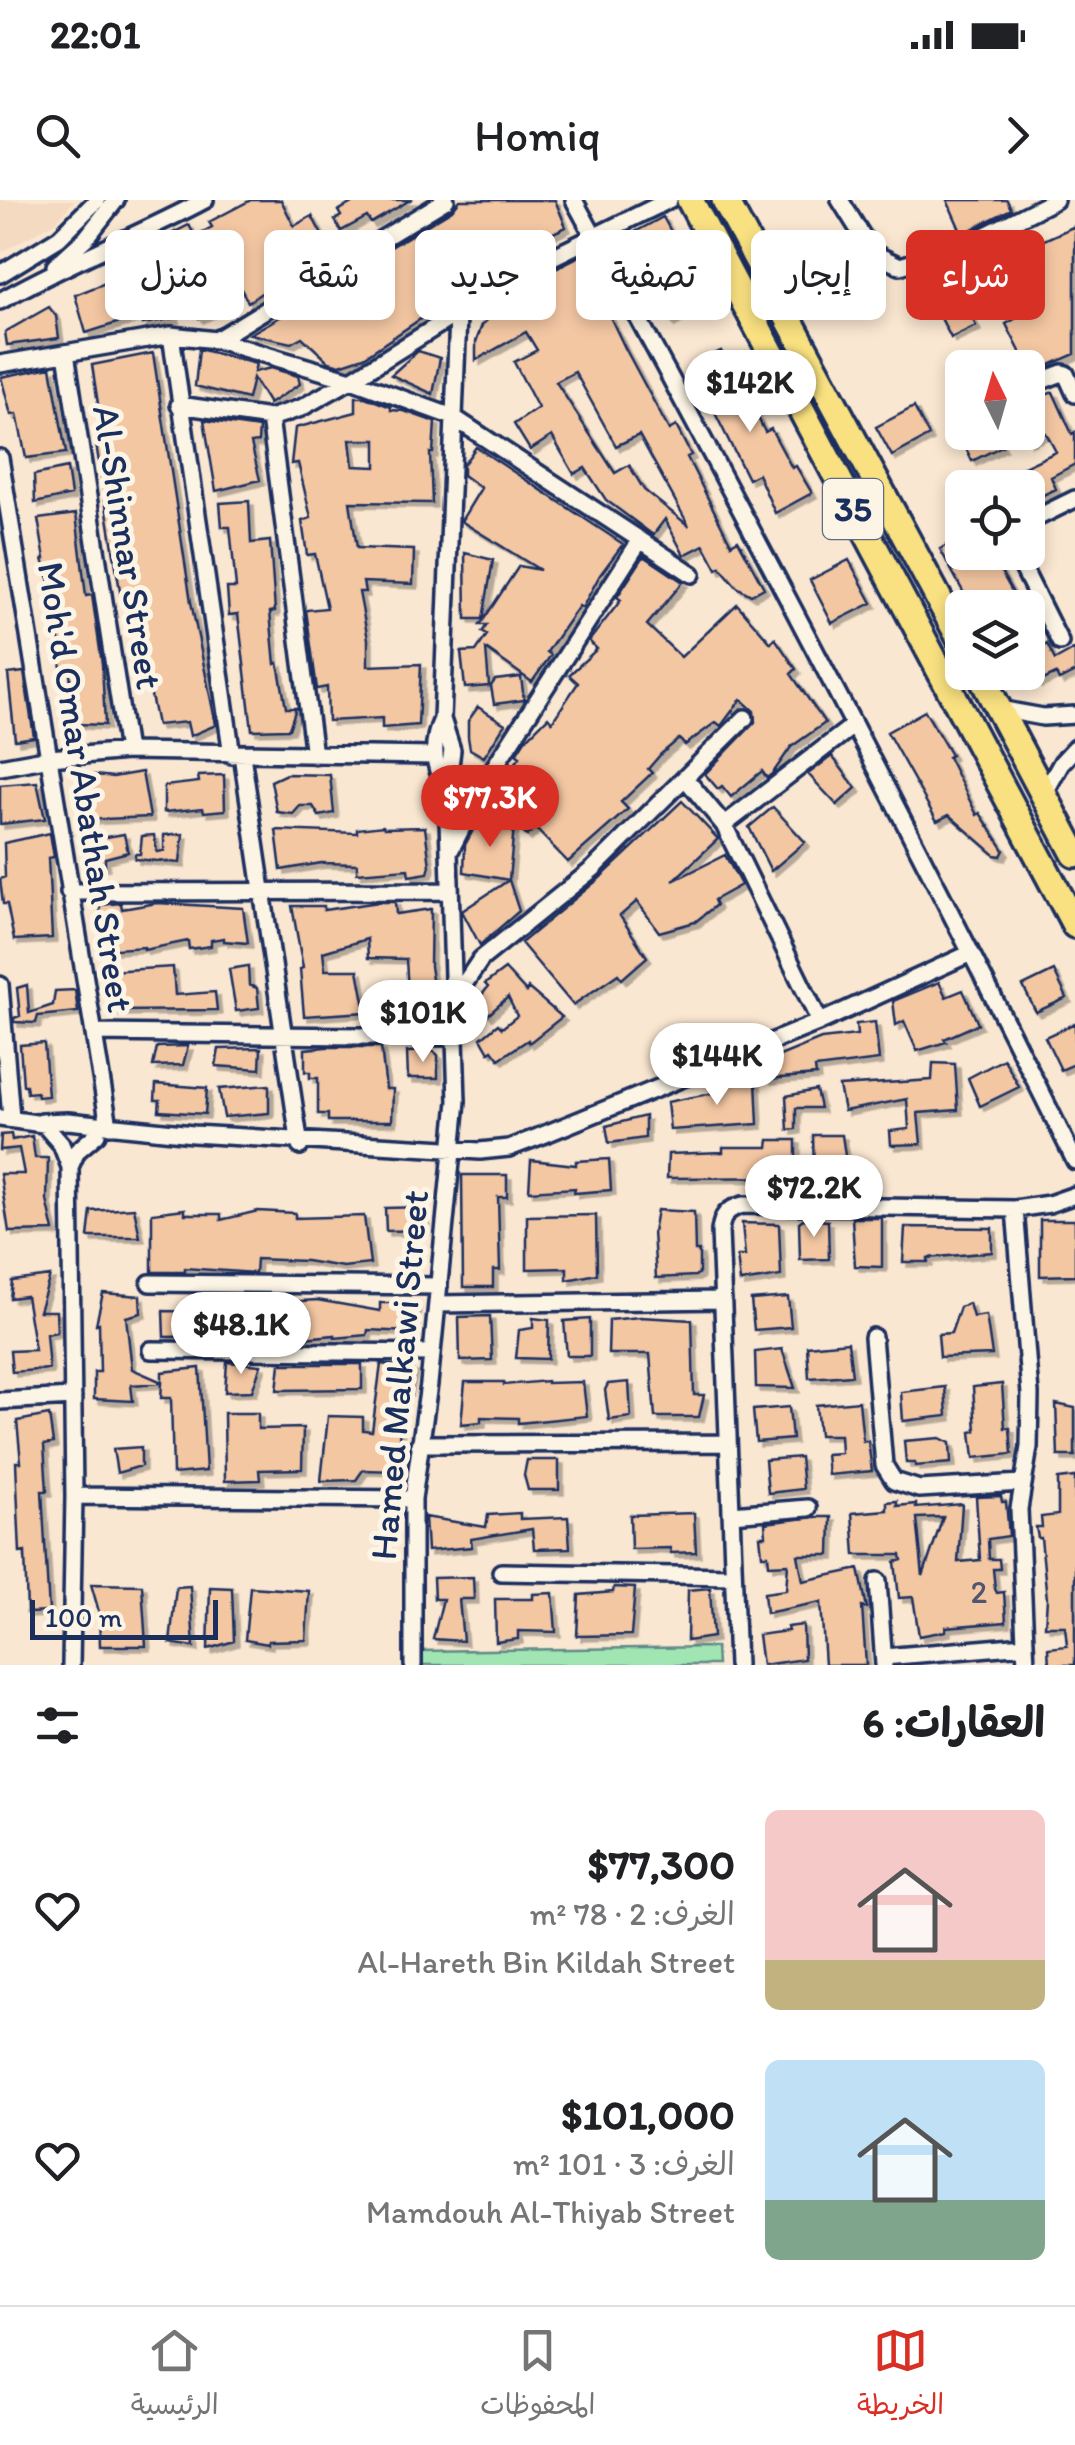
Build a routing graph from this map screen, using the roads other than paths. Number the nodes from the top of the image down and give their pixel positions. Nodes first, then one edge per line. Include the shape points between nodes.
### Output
1 (97, 200) edge
2 (116, 200) edge
3 (205, 200) edge
4 (446, 200) edge
5 (574, 200) edge
6 (669, 200) edge
7 (690, 200) edge
8 (725, 200) edge
9 (840, 200) edge
10 (1055, 200) edge
11 (1026, 206) edge
12 (590, 230) edge
13 (608, 230) edge
14 (0, 274) edge
15 (45, 275) junction
16 (0, 301) edge
17 (451, 320) edge
18 (458, 320) edge
19 (638, 320) edge
20 (171, 335) junction
21 (216, 340) junction
22 (66, 354) junction
23 (0, 364) edge
24 (1045, 378) edge
25 (352, 380) junction
26 (1075, 394) edge
27 (179, 406) junction
28 (452, 417) junction
29 (270, 418) junction
30 (0, 458) edge
31 (1075, 498) edge
32 (1045, 513) edge
33 (639, 542) junction
34 (1024, 570) edge
35 (692, 574) dead end
36 (945, 610) edge
37 (1060, 642) dead end
38 (988, 690) edge
39 (999, 710) junction
40 (1075, 715) edge
41 (745, 718) dead end
42 (442, 719) junction
43 (854, 726) junction
44 (1075, 748) edge
45 (126, 751) junction
46 (237, 754) junction
47 (314, 755) junction
48 (434, 756) junction
49 (50, 758) junction
50 (0, 768) edge
51 (451, 772) junction
52 (685, 778) junction
53 (486, 780) junction
54 (1044, 794) junction
55 (447, 802) junction
56 (724, 825) junction
57 (1075, 854) edge
58 (448, 855) junction
59 (260, 889) junction
60 (448, 891) junction
61 (70, 892) junction
62 (1075, 925) edge
63 (452, 945) junction
64 (971, 952) junction
65 (480, 959) junction
66 (0, 985) edge
67 (454, 999) junction
68 (820, 1022) junction
69 (282, 1033) junction
70 (94, 1034) junction
71 (455, 1038) junction
72 (293, 1117) junction
73 (6, 1118) edge
74 (42, 1122) junction
75 (103, 1130) junction
76 (69, 1132) junction
77 (145, 1134) junction
78 (265, 1138) junction
79 (320, 1140) junction
80 (295, 1143) junction
81 (366, 1146) junction
82 (452, 1150) junction
83 (1075, 1162) edge
84 (70, 1167) junction
85 (1075, 1195) edge
86 (1015, 1208) junction
87 (150, 1283) dead end
88 (439, 1286) junction
89 (723, 1300) junction
90 (437, 1304) junction
91 (873, 1337) dead end
92 (151, 1350) dead end
93 (431, 1353) junction
94 (73, 1397) junction
95 (0, 1402) edge
96 (728, 1443) junction
97 (420, 1444) junction
98 (1022, 1483) junction
99 (74, 1496) junction
100 (413, 1499) junction
101 (808, 1508) dead end
102 (731, 1514) junction
103 (501, 1572) dead end
104 (733, 1576) junction
105 (878, 1581) dead end
106 (1025, 1645) junction
107 (884, 1661) edge
108 (71, 1665) edge
109 (413, 1665) edge
110 (737, 1665) edge
111 (1026, 1665) edge

1 - 14 street via 59,238
2 - 15 street via 87,238
3 - 15 street
4 - 21 street
5 - 12 street
6 - 13 street
7 - 62 highway, 35
8 - 36 highway, 35
9 - 11 street via 874,253 900,266 940,257
10 - 11 street
15 - 16 street
17 - 25 street
18 - 28 street
19 - 43 street
20 - 21 street
20 - 22 street
20 - 27 street
21 - 25 street
22 - 23 street
22 - 45 street, Al-Shinnar Street
24 - 26 street via 1066,374
25 - 28 street
25 - 29 street
27 - 29 street
27 - 46 street
28 - 33 street
28 - 42 street
29 - 47 street
30 - 49 street, Moh'd Omar Abathah Street
31 - 32 street
33 - 35 street
33 - 53 street
34 - 37 street
38 - 39 highway
39 - 40 street
39 - 54 highway
41 - 52 street
42 - 48 street
42 - 51 street
43 - 56 street
43 - 64 street
44 - 54 street
45 - 46 street
45 - 49 street
46 - 47 street
46 - 59 street
47 - 48 street
48 - 55 street
49 - 50 street
49 - 61 street, Moh'd Omar Abathah Street
51 - 53 street via 464,781
51 - 55 street
52 - 56 street
52 - 65 street via 593,869
53 - 55 street via 472,797
53 - 58 street
54 - 57 highway
55 - 58 street, Hamed Malkawi Street
56 - 68 street
58 - 60 street, Hamed Malkawi Street
59 - 60 street
59 - 61 street
59 - 69 street
60 - 63 street, Hamed Malkawi Street
61 - 70 street, Moh'd Omar Abathah Street
63 - 65 street
63 - 67 street, Hamed Malkawi Street
64 - 68 street
64 - 83 street
65 - 67 street
66 - 73 street
67 - 71 street, Hamed Malkawi Street
68 - 82 street via 508,1148
69 - 70 street
69 - 71 street
69 - 72 street
70 - 75 street, Moh'd Omar Abathah Street
71 - 82 street, Hamed Malkawi Street
72 - 78 street
72 - 79 street
72 - 80 street
73 - 74 street
74 - 76 street
74 - 76 street
75 - 76 street
75 - 77 street
75 - 84 street via 77,1151
76 - 84 street
77 - 78 street
77 - 80 street
78 - 80 street
79 - 80 street
79 - 81 street
80 - 81 street
81 - 82 street
82 - 88 street, Hamed Malkawi Street
84 - 94 street
85 - 86 street
86 - 89 street via 733,1207 721,1222
86 - 98 street via 1030,1394
87 - 88 street
88 - 90 street, Hamed Malkawi Street
89 - 90 street
89 - 96 street
90 - 93 street, Hamed Malkawi Street
91 - 98 street via 884,1465 894,1481 919,1489
92 - 93 street
93 - 97 street, Hamed Malkawi Street
94 - 95 street
94 - 99 street
96 - 97 street
96 - 102 street
97 - 100 street, Hamed Malkawi Street
98 - 106 street
99 - 100 street
99 - 108 street
100 - 109 street, Hamed Malkawi Street
101 - 102 street
102 - 104 street
103 - 104 street
104 - 110 street
105 - 107 street
106 - 107 street
106 - 111 street

